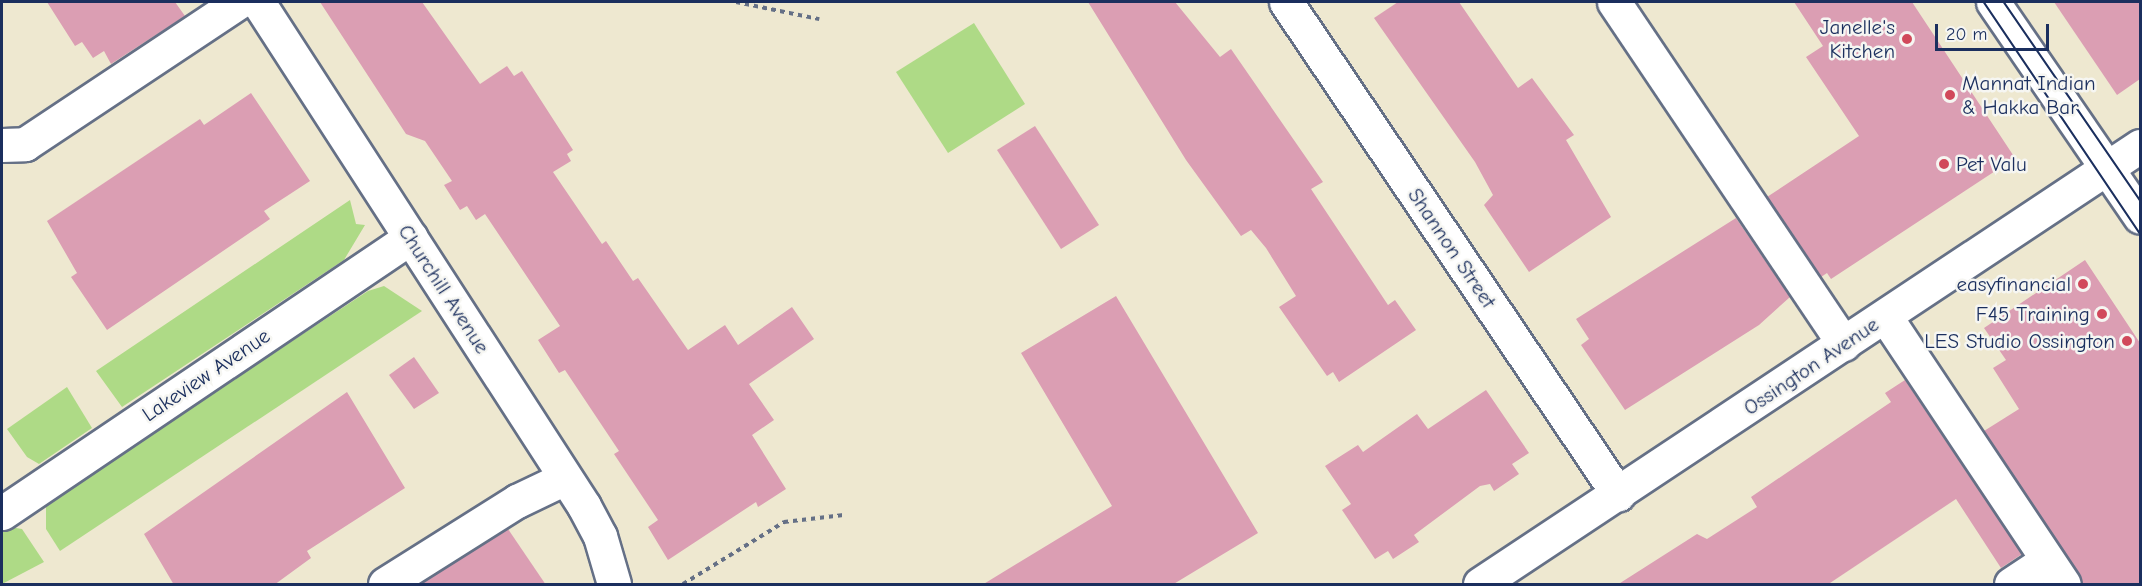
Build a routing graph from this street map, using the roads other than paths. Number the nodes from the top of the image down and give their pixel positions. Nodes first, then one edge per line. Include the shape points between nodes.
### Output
1 (239, 2) edge
2 (258, 2) edge
3 (1286, 2) edge
4 (1614, 2) edge
5 (1993, 2) edge
6 (2, 145) edge
7 (2140, 146) edge
8 (2107, 168) junction
9 (2140, 217) edge
10 (411, 237) junction
11 (1885, 316) junction
12 (1844, 344) junction
13 (566, 478) junction
14 (1618, 494) junction
15 (2, 513) edge
16 (2056, 572) edge
17 (385, 585) edge
18 (614, 585) edge
19 (1480, 585) edge
20 (2011, 585) edge

1 - 6 street via 25,144
2 - 10 street, Churchill Avenue
3 - 14 street, Shannon Street
4 - 12 street
5 - 8 street
7 - 8 street, Ossington Avenue
8 - 9 street
8 - 11 street, Ossington Avenue
10 - 13 street, Churchill Avenue
10 - 15 street, Lakeview Avenue
11 - 12 street, Ossington Avenue
11 - 16 street
12 - 14 street, Ossington Avenue
13 - 17 street via 517,501
13 - 18 street, Churchill Avenue via 600,536
14 - 19 street, Ossington Avenue
16 - 20 street

